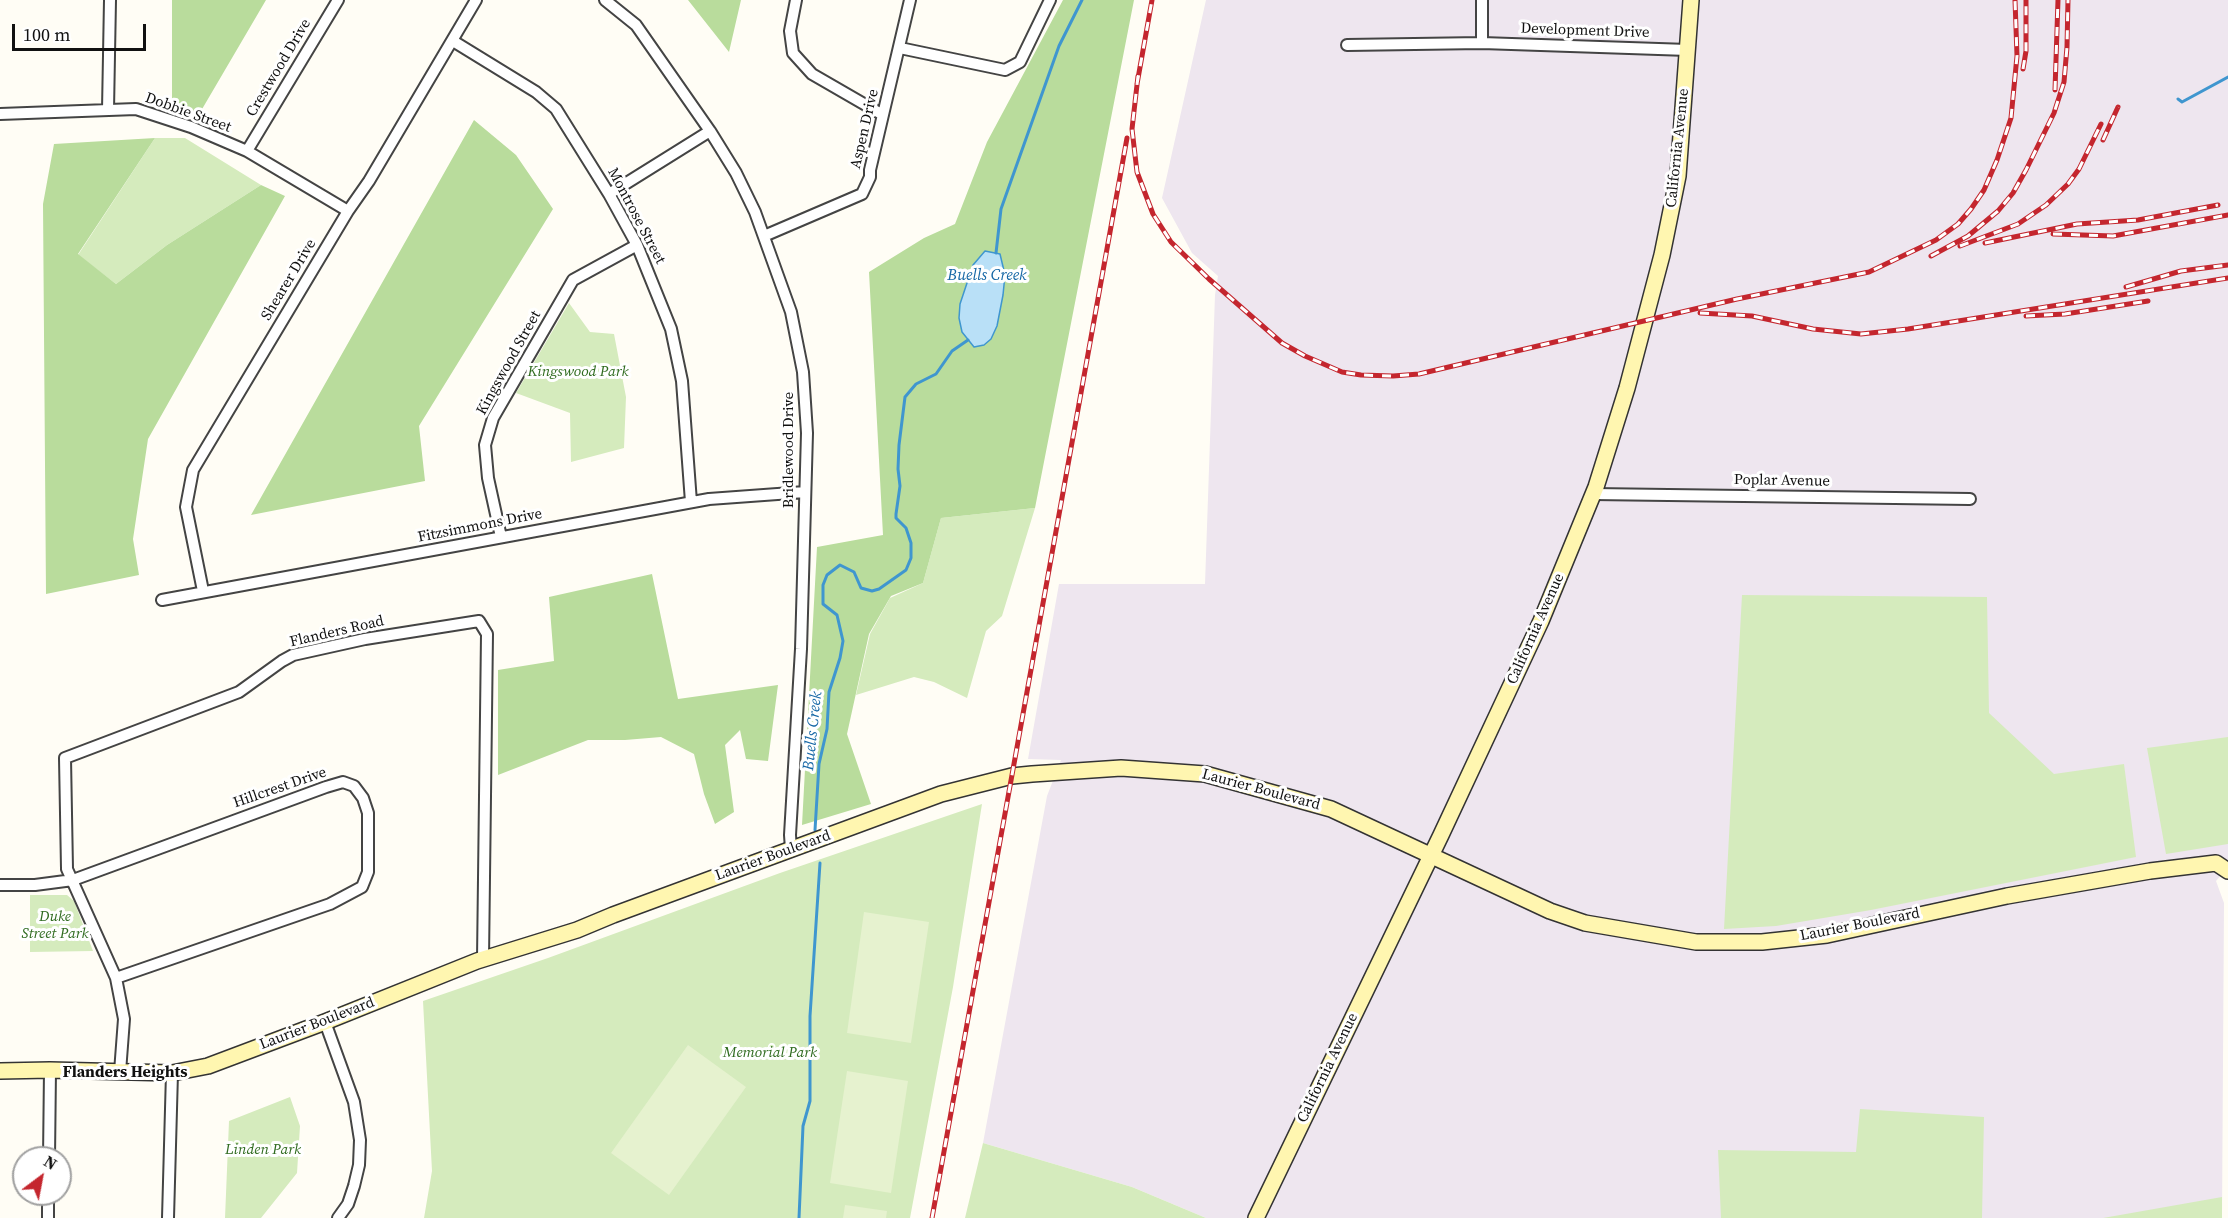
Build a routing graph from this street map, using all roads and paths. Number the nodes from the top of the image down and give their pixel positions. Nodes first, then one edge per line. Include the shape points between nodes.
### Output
1 (110, 0) edge
2 (338, 0) edge
3 (476, 0) edge
4 (605, 0) edge
5 (796, 0) edge
6 (910, 0) edge
7 (1050, 0) edge
8 (1482, 0) edge
9 (1691, 0) edge
10 (453, 41) junction
11 (1482, 43) junction
12 (1347, 45) dead end
13 (900, 48) junction
14 (1688, 50) junction
15 (108, 110) junction
16 (0, 114) edge
17 (883, 115) junction
18 (710, 131) junction
19 (247, 152) junction
20 (609, 194) junction
21 (348, 211) junction
22 (764, 236) junction
23 (638, 245) junction
24 (805, 492) junction
25 (1593, 494) junction
26 (1970, 499) dead end
27 (691, 502) junction
28 (501, 537) junction
29 (203, 591) junction
30 (162, 600) dead end
31 (791, 849) junction
32 (1431, 856) junction
33 (2222, 867) edge
34 (73, 880) junction
35 (0, 885) edge
36 (483, 959) junction
37 (116, 978) junction
38 (325, 1022) junction
39 (50, 1070) junction
40 (0, 1071) edge
41 (120, 1072) junction
42 (172, 1073) junction
43 (49, 1146) edge
44 (168, 1218) edge
45 (338, 1218) edge
46 (1256, 1218) edge

1 - 15 street
2 - 19 street, Crestwood Drive
3 - 10 street, Shearer Drive
4 - 18 street, Bridlewood Drive via 636,25
5 - 17 street via 790,31 793,53 813,74
6 - 13 street, Aspen Drive
7 - 13 street via 1020,62 1005,70
8 - 11 street
9 - 14 street, California Avenue
10 - 20 street, Montrose Street via 536,92 556,109
10 - 21 street, Shearer Drive
11 - 12 street, Development Drive
11 - 14 street, Development Drive
13 - 17 street, Aspen Drive
14 - 25 street, California Avenue via 1678,176 1662,255 1628,388
15 - 16 street, Dobbie Street
15 - 19 street, Dobbie Street via 136,109 191,127
17 - 22 street, Aspen Drive via 870,177 862,194
18 - 20 street
18 - 22 street, Bridlewood Drive via 736,173
19 - 21 street, Dobbie Street
20 - 23 street, Montrose Street
21 - 29 street, Shearer Drive via 193,470 186,507
22 - 24 street, Bridlewood Drive via 791,312 803,372
23 - 27 street, Montrose Street via 671,329 681,381
23 - 28 street, Kingswood Street via 573,280 493,418 485,445
24 - 27 street, Fitzsimmons Drive
24 - 31 street, Bridlewood Drive
25 - 26 street, Poplar Avenue
25 - 32 street, California Avenue via 1542,621
27 - 28 street, Fitzsimmons Drive
28 - 29 street, Fitzsimmons Drive
29 - 30 street, Fitzsimmons Drive
31 - 32 street, Laurier Boulevard via 941,794 1012,776 1121,768 1205,774 1320,806
31 - 36 street, Laurier Boulevard via 578,930
32 - 33 street, Laurier Boulevard via 1585,923 1696,942 1762,942 1827,935 2007,896 2150,871
32 - 46 street, California Avenue
34 - 35 street
34 - 36 street, Flanders Road via 67,869 65,758 238,692 293,655 479,621 487,634
34 - 37 street, Flanders Road
34 - 37 street, Hillcrest Drive via 343,782 354,786 363,798 368,813 368,872 362,887 330,904
36 - 38 street, Laurier Boulevard
37 - 41 street, Flanders Road via 124,1019
38 - 42 street, Laurier Boulevard via 208,1066
38 - 45 street via 354,1102 360,1140 354,1186
39 - 40 street, Laurier Boulevard
39 - 41 street, Laurier Boulevard
39 - 43 street
41 - 42 street, Laurier Boulevard
42 - 44 street

